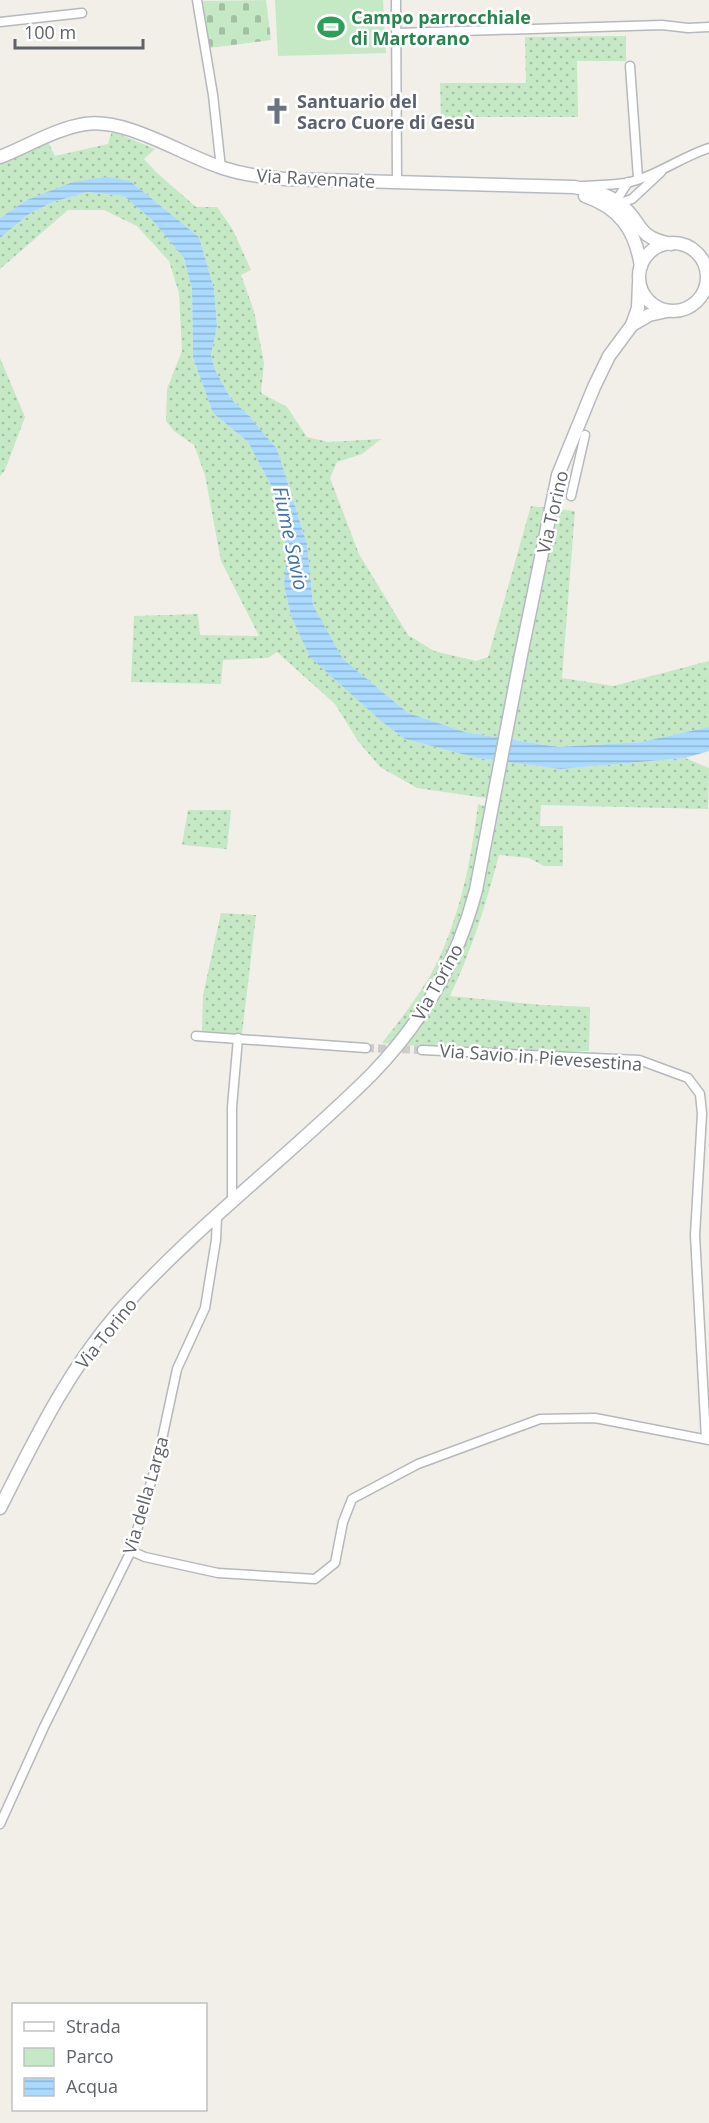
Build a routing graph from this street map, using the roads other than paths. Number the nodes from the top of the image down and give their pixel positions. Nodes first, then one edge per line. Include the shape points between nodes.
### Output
1 (197, 0) edge
2 (396, 0) edge
3 (82, 14) dead end
4 (0, 22) edge
5 (709, 27) edge
6 (397, 33) junction
7 (630, 66) dead end
8 (709, 148) edge
9 (0, 158) edge
10 (221, 168) junction
11 (664, 169) junction
12 (638, 178) junction
13 (397, 182) junction
14 (628, 182) junction
15 (540, 186) junction
16 (574, 187) junction
17 (639, 194) junction
18 (616, 206) junction
19 (633, 218) junction
20 (671, 244) junction
21 (688, 247) junction
22 (709, 248) edge
23 (641, 266) junction
24 (708, 273) edge
25 (639, 283) junction
26 (667, 311) junction
27 (632, 325) junction
28 (585, 435) dead end
29 (570, 446) junction
30 (577, 464) junction
31 (571, 496) dead end
32 (196, 1036) dead end
33 (238, 1038) junction
34 (366, 1048) tunnel mouth
35 (422, 1050) tunnel mouth
36 (232, 1203) junction
37 (216, 1217) junction
38 (708, 1439) edge
39 (0, 1508) edge
40 (131, 1551) junction
41 (0, 1824) edge

1 - 10 street
2 - 6 street
3 - 4 street
5 - 6 street
6 - 13 street
7 - 12 street
8 - 11 street, Via Ravennate
9 - 10 main road, Via Ravennate via 86,124 120,126
10 - 13 main road, Via Ravennate via 286,179
11 - 12 street, Via Ravennate
11 - 17 street, Via Ravennate
12 - 14 street, Via Ravennate
13 - 15 main road, Via Ravennate
14 - 16 street, Via Ravennate
14 - 18 street
15 - 16 main road, Via Ravennate
15 - 18 main road, Via Ravennate
16 - 18 main road, Via Ravennate via 596,191
17 - 18 street, Via Ravennate
17 - 19 street
18 - 19 main road, Via Ravennate
18 - 23 main road via 632,233
19 - 20 main road, Via Ravennate via 648,236
20 - 21 main road
20 - 23 main road via 652,250
21 - 22 main road
21 - 24 main road
23 - 25 main road
24 - 26 main road via 703,292 692,306
25 - 26 main road via 649,301
25 - 27 main road, Via Torino via 638,308
26 - 27 main road, Via Torino
27 - 29 main road, Via Torino via 609,356
28 - 30 street
29 - 30 street
29 - 36 main road, Via Torino via 558,475 483,857 457,948 421,1017 392,1053
30 - 31 street
32 - 33 street
33 - 34 street
33 - 36 street via 232,1107
35 - 38 street, Via Savio in Pievesestina via 639,1060 688,1078 700,1094 695,1235
36 - 37 main road, Via Torino
37 - 39 main road, Via Torino via 117,1314 93,1345 51,1409
37 - 40 street, Via della Larga via 205,1308 177,1369 158,1458
38 - 40 street via 595,1418 540,1419 418,1464 352,1499 335,1563 315,1579 218,1573
40 - 41 street, Via della Larga

